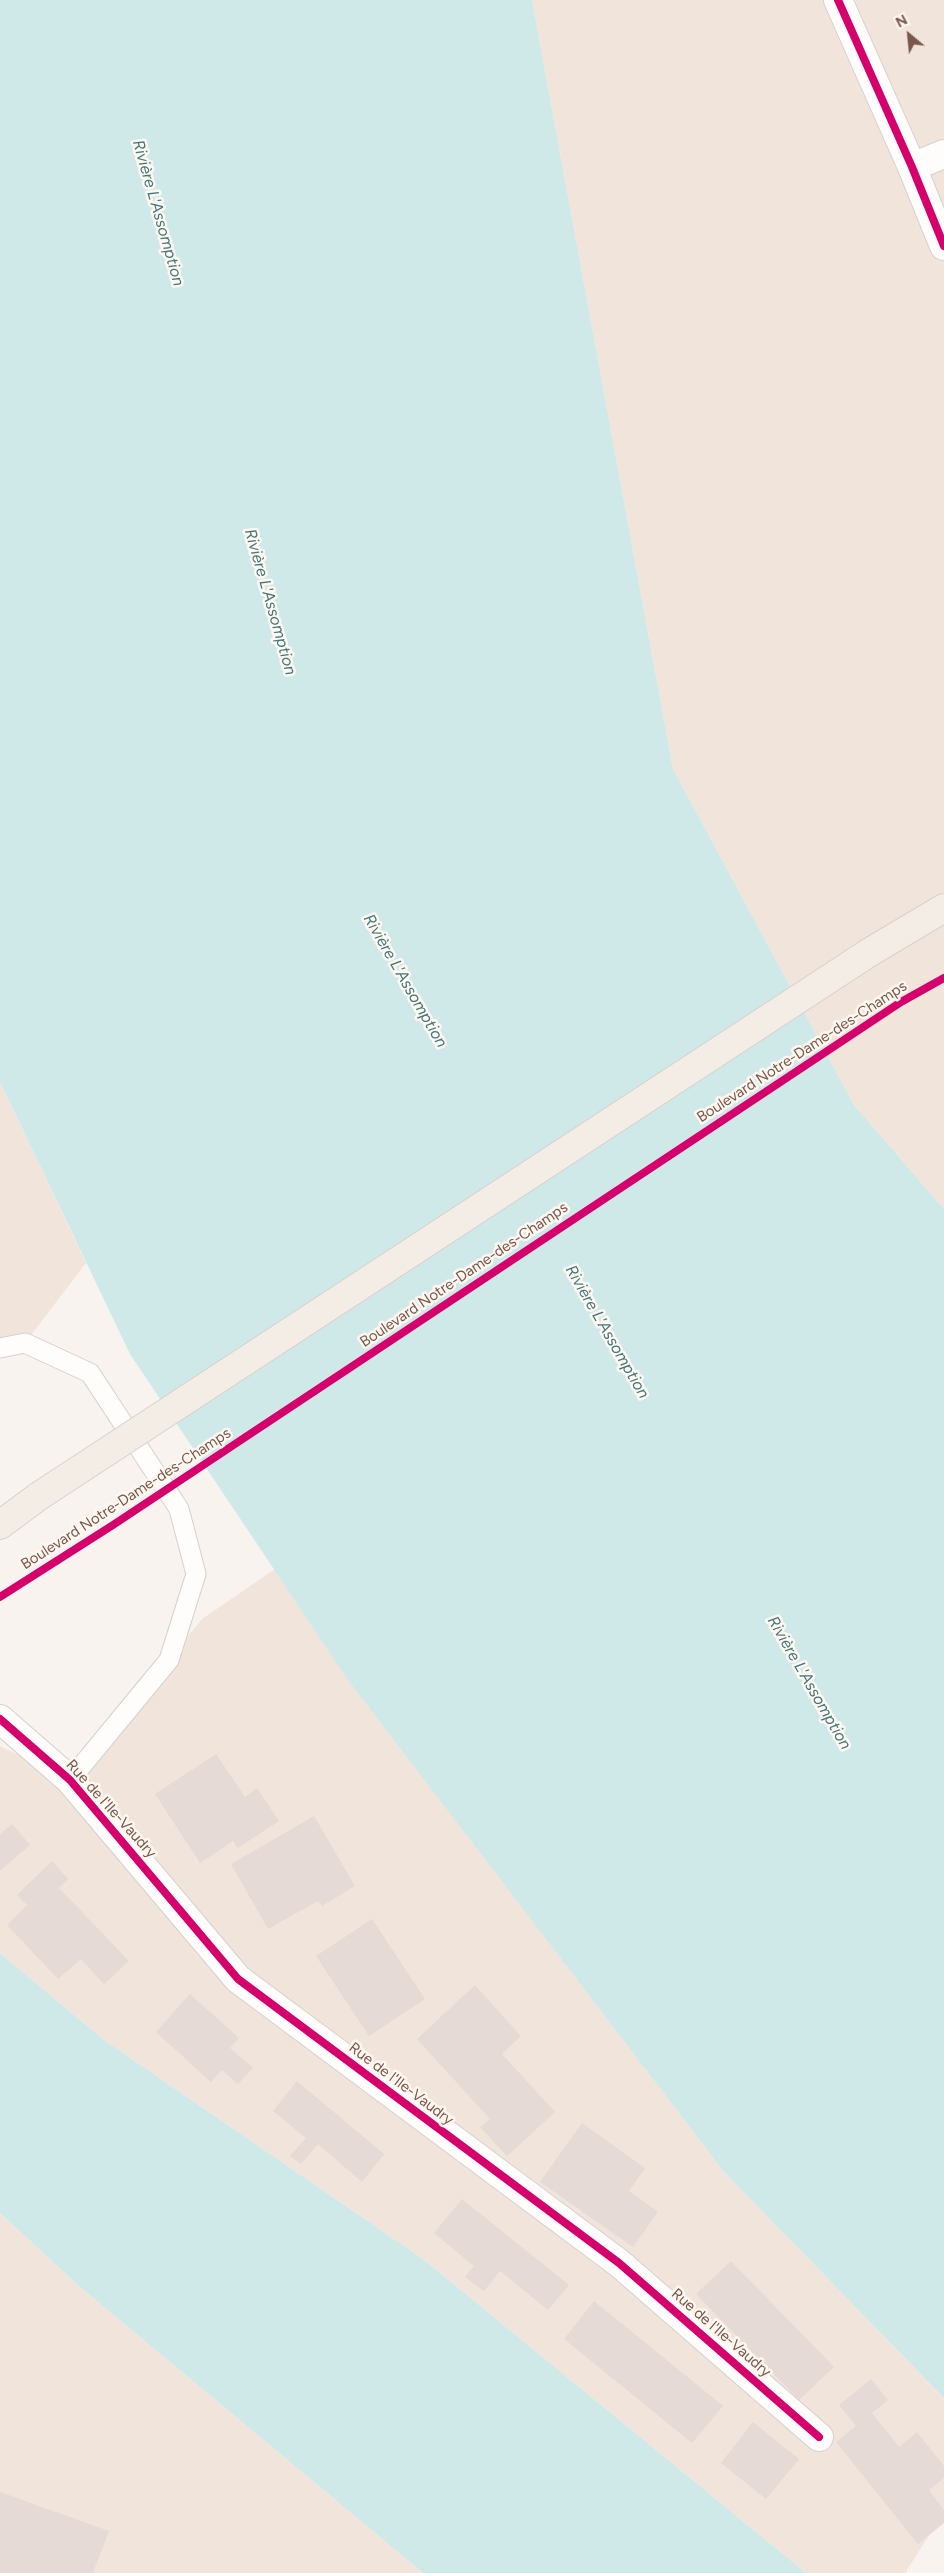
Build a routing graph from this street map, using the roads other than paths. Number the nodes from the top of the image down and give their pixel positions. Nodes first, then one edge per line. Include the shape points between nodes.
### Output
1 (838, 0) edge
2 (944, 154) edge
3 (912, 167) junction
4 (944, 246) edge
5 (944, 908) edge
6 (0, 1348) edge
7 (0, 1525) edge
8 (0, 1719) edge
9 (70, 1780) junction
10 (819, 2437) dead end

1 - 3 street
2 - 3 street
3 - 4 street
5 - 7 main road, bridge via 870,952 39,1496
6 - 9 lane via 25,1342 90,1373 179,1510 196,1574 169,1660
8 - 9 street, Rue de l'Ile-Vaudry
9 - 10 street, Rue de l'Ile-Vaudry via 238,1979 619,2263

